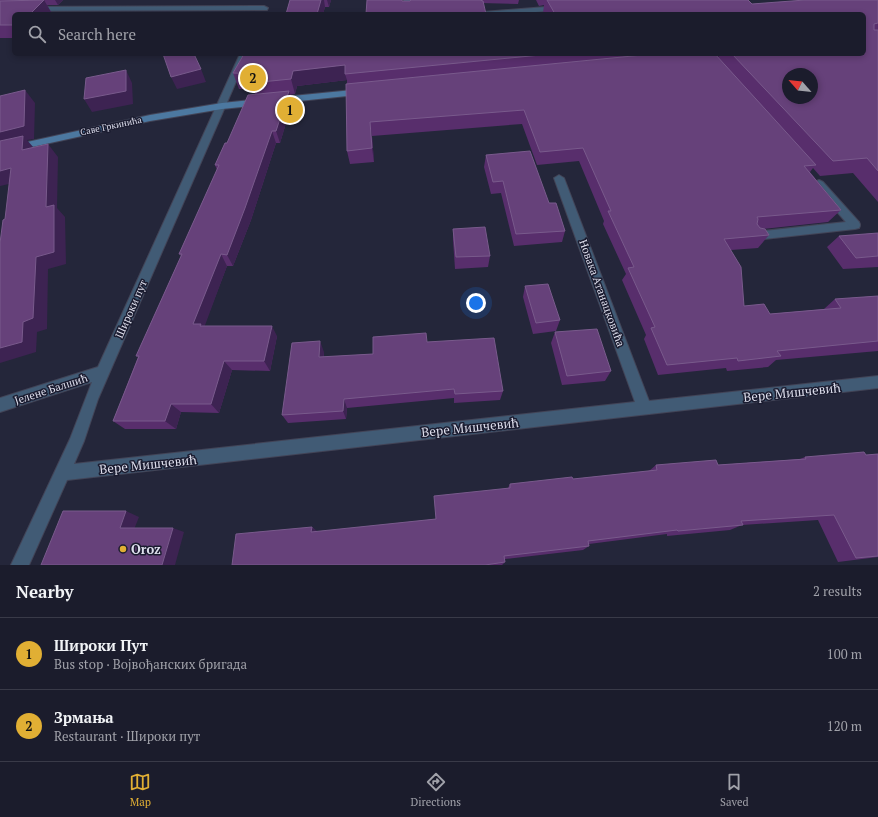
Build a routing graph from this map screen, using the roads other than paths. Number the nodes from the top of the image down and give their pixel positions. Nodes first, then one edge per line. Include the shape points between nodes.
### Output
1 (47, 0) edge
2 (126, 0) edge
3 (268, 0) edge
4 (406, 0) edge
5 (570, 7) edge
6 (38, 8) junction
7 (120, 8) junction
8 (0, 9) edge
9 (263, 11) edge
10 (406, 12) edge
11 (508, 12) edge
12 (243, 56) edge
13 (372, 91) edge
14 (222, 106) junction
15 (0, 151) edge
16 (559, 178) dead end
17 (814, 178) edge
18 (754, 236) edge
19 (103, 372) junction
20 (878, 382) edge
21 (0, 405) edge
22 (644, 408) junction
23 (62, 473) junction
24 (20, 565) edge

1 - 6 street
2 - 7 street
3 - 9 street
4 - 10 street
5 - 11 street
6 - 7 street
6 - 8 street
7 - 9 street
12 - 14 street, Широки пут
13 - 14 street, Саве Гркинића
14 - 15 street, Саве Гркинића via 150,118
14 - 19 street, Широки пут
16 - 22 street, Новака Атанацковића
17 - 18 street via 855,225
19 - 21 street, Јелене Балшић
19 - 23 street, Широки пут
20 - 22 street, Вере Мишчевић
22 - 23 street, Вере Мишчевић
23 - 24 street, Широки пут

